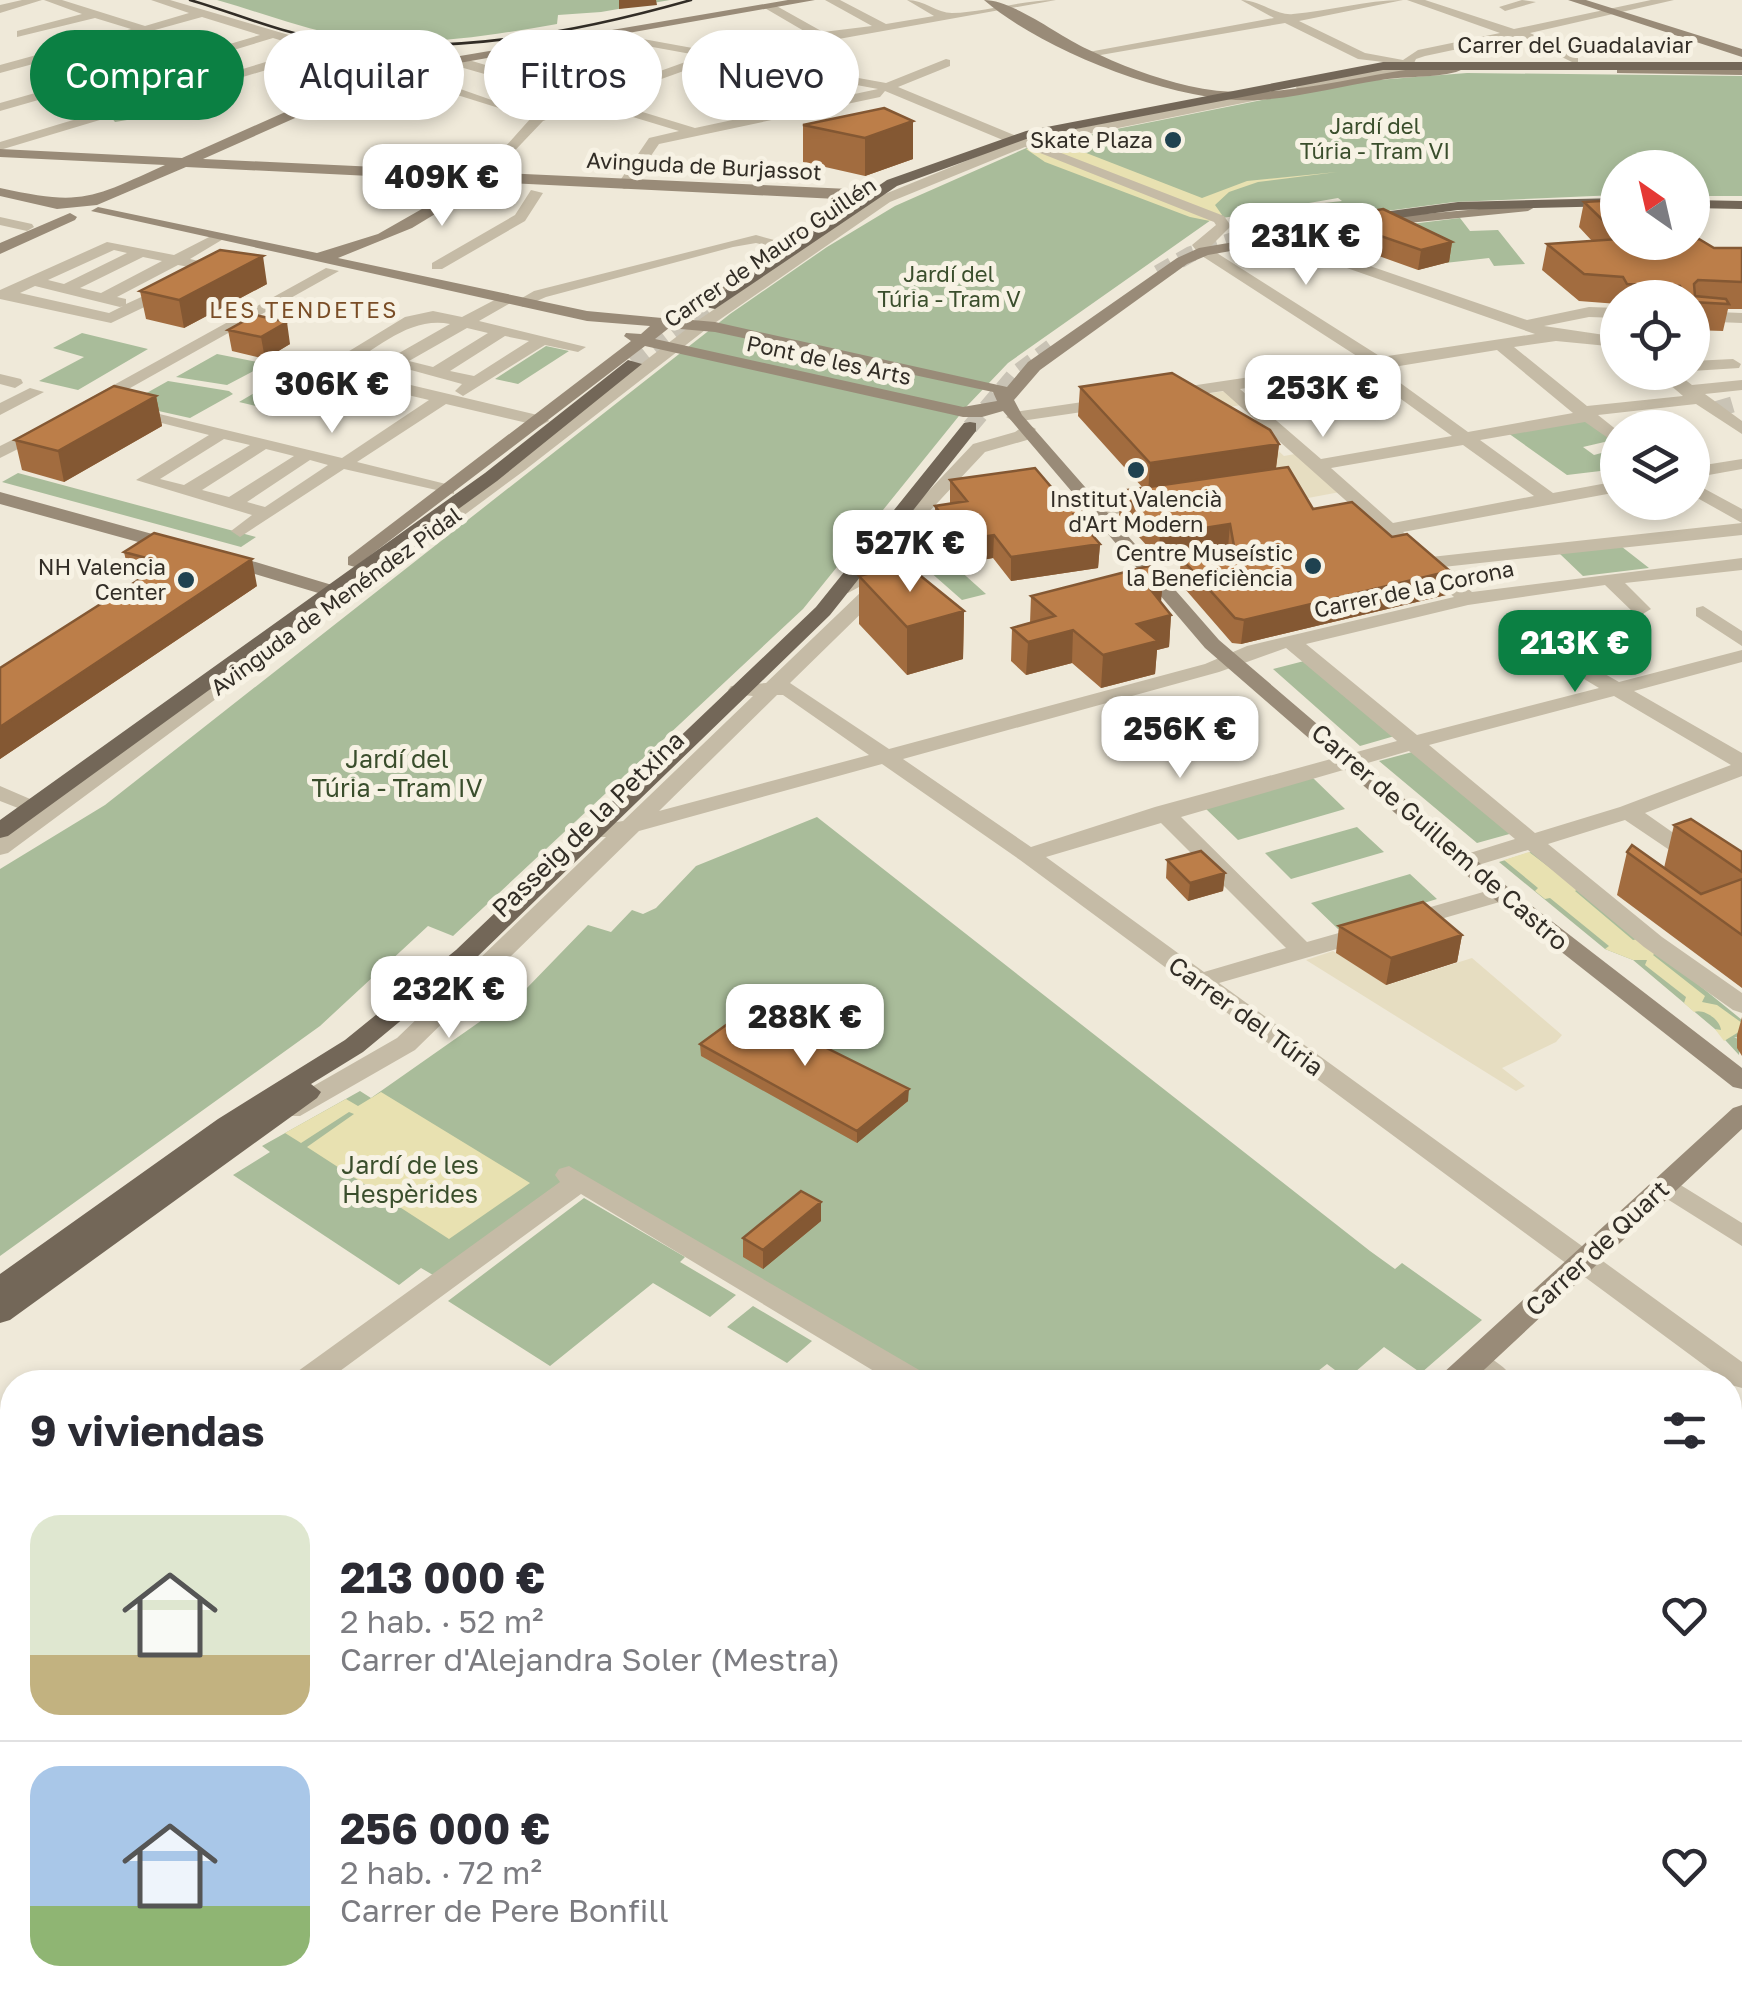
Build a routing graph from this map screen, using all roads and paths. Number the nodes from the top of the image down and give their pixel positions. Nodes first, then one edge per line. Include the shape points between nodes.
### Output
1 (36, 0) edge
2 (50, 0) edge
3 (156, 0) edge
4 (785, 0) edge
5 (809, 0) edge
6 (832, 0) edge
7 (913, 0) edge
8 (1050, 0) edge
9 (1247, 0) edge
10 (1397, 0) edge
11 (1413, 0) edge
12 (1574, 0) edge
13 (1668, 0) edge
14 (1530, 2) edge
15 (996, 4) edge
16 (769, 7) junction
17 (1505, 8) dead end
18 (0, 10) edge
19 (1616, 13) junction
20 (95, 14) junction
21 (201, 14) junction
22 (946, 17) junction
23 (1286, 19) junction
24 (164, 24) junction
25 (885, 28) junction
26 (144, 30) joint
27 (184, 30) edge
28 (627, 30) edge
29 (264, 33) edge
30 (1520, 35) junction
31 (30, 38) edge
32 (0, 51) edge
33 (1089, 53) junction
34 (1742, 54) edge
35 (464, 56) edge
36 (1574, 59) dead end
37 (30, 61) joint
38 (946, 63) dead end
39 (1407, 65) junction
40 (7, 67) edge
41 (1742, 69) edge
42 (1128, 72) junction
43 (859, 85) edge
44 (1302, 88) junction
45 (0, 89) edge
46 (885, 90) junction
47 (1233, 94) junction
48 (1258, 96) junction
49 (15, 103) edge
50 (1141, 112) junction
51 (662, 118) edge
52 (85, 120) edge
53 (277, 120) edge
54 (529, 120) edge
55 (72, 124) junction
56 (701, 130) junction
57 (1011, 139) junction
58 (1030, 144) junction
59 (0, 150) edge
60 (186, 162) junction
61 (486, 178) junction
62 (624, 185) junction
63 (540, 187) junction
64 (892, 190) junction
65 (0, 192) edge
66 (866, 192) junction
67 (1600, 204) edge
68 (1710, 204) edge
69 (1600, 205) edge
70 (1742, 205) edge
71 (98, 206) junction
72 (60, 212) junction
73 (0, 221) edge
74 (1300, 226) tunnel mouth
75 (27, 227) junction
76 (1272, 237) junction
77 (218, 238) junction
78 (0, 240) edge
79 (374, 240) junction
80 (781, 244) junction
81 (0, 250) edge
82 (1204, 251) junction
83 (140, 252) junction
84 (288, 254) junction
85 (176, 260) junction
86 (331, 271) dead end
87 (420, 274) junction
88 (32, 281) junction
89 (66, 289) junction
90 (2, 294) edge
91 (103, 298) junction
92 (514, 301) junction
93 (138, 306) junction
94 (709, 306) tunnel mouth
95 (1600, 312) edge
96 (587, 316) junction
97 (1710, 317) edge
98 (1742, 318) edge
99 (461, 322) junction
100 (666, 322) junction
101 (709, 325) junction
102 (1526, 325) junction
103 (502, 331) junction
104 (1556, 336) junction
105 (542, 340) junction
106 (1600, 340) edge
107 (642, 342) junction
108 (1502, 346) junction
109 (578, 348) dead end
110 (676, 350) junction
111 (356, 354) junction
112 (1370, 360) junction
113 (394, 363) junction
114 (634, 364) tunnel mouth
115 (1261, 366) dead end
116 (1710, 366) edge
117 (1739, 367) edge
118 (435, 372) junction
119 (476, 382) junction
120 (1227, 386) junction
121 (1683, 390) edge
122 (36, 392) dead end
123 (1688, 395) junction
124 (1146, 398) edge
125 (445, 400) junction
126 (1128, 400) edge
127 (1732, 403) edge
128 (115, 405) edge
129 (0, 410) edge
130 (1013, 412) junction
131 (1582, 412) junction
132 (73, 413) edge
133 (966, 420) junction
134 (56, 422) edge
135 (548, 422) junction
136 (1600, 426) edge
137 (1742, 428) edge
138 (210, 433) junction
139 (1462, 439) junction
140 (258, 448) dead end
141 (0, 453) edge
142 (302, 459) dead end
143 (1742, 464) edge
144 (1710, 470) edge
145 (1319, 472) junction
146 (1600, 489) edge
147 (448, 490) junction
148 (188, 492) junction
149 (0, 498) edge
150 (1548, 498) junction
151 (1710, 498) edge
152 (1169, 500) edge
153 (232, 504) junction
154 (1099, 511) junction
155 (267, 513) junction
156 (1741, 518) edge
157 (1388, 529) junction
158 (240, 531) dead end
159 (1617, 540) junction
160 (1472, 558) junction
161 (355, 561) junction
162 (1426, 563) junction
163 (1742, 564) edge
164 (863, 573) junction
165 (1660, 574) junction
166 (1610, 579) junction
167 (332, 591) junction
168 (1506, 592) junction
169 (1468, 599) junction
170 (1642, 609) dead end
171 (823, 611) junction
172 (1702, 612) dead end
173 (1742, 640) edge
174 (1291, 642) junction
175 (1742, 656) edge
176 (1561, 657) dead end
177 (1232, 660) junction
178 (769, 688) junction
179 (738, 690) junction
180 (1616, 690) junction
181 (1414, 743) junction
182 (886, 758) junction
183 (1349, 760) junction
184 (1742, 765) edge
185 (13, 802) edge
186 (1163, 812) junction
187 (1628, 812) junction
188 (627, 827) junction
189 (0, 831) edge
190 (592, 832) junction
191 (1530, 842) junction
192 (0, 846) edge
193 (1028, 855) junction
194 (1465, 862) junction
195 (1742, 892) edge
196 (1502, 894) junction
197 (1301, 950) junction
198 (465, 955) junction
199 (1199, 981) junction
200 (1742, 1005) edge
201 (1742, 1081) edge
202 (1742, 1114) edge
203 (213, 1158) junction
204 (1666, 1184) junction
205 (1742, 1236) edge
206 (1583, 1261) junction
207 (0, 1288) edge
208 (0, 1313) edge
209 (321, 1370) edge
210 (895, 1370) edge
211 (1466, 1370) edge
212 (1732, 1370) edge

1 - 18 street
2 - 20 street
3 - 21 street
4 - 35 main road
5 - 16 main road
6 - 25 street
7 - 22 street
8 - 15 street
9 - 23 street
10 - 23 street
11 - 30 street
12 - 19 main road
13 - 19 street
14 - 17 street
15 - 22 street
15 - 33 main road, Carrer del Guadalaviar
16 - 25 street via 824,36
16 - 28 main road
19 - 30 street
19 - 34 main road
20 - 26 street
20 - 31 street via 16,32
21 - 24 street
21 - 29 street
22 - 25 street
23 - 33 street
23 - 39 street via 1362,56
24 - 26 street
24 - 27 street
30 - 36 street
30 - 39 street via 1416,54
32 - 37 street
33 - 42 main road, Carrer del Guadalaviar
37 - 40 street
38 - 46 street
39 - 41 main road, Carrer del Guadalaviar
39 - 44 street
39 - 47 main road, Carrer del Guadalaviar
41 - 44 main road, Carrer del Guadalaviar via 1443,69
42 - 47 main road, Carrer del Guadalaviar via 1155,83
42 - 50 main road via 1145,86
43 - 46 street
44 - 48 main road, Carrer del Guadalaviar
45 - 49 street
46 - 56 street
46 - 57 street
47 - 48 main road, Carrer del Guadalaviar
47 - 50 main road, Carrer del Guadalaviar
48 - 58 street
49 - 55 street
50 - 57 main road, Carrer del Guadalaviar
51 - 56 street
52 - 55 street
53 - 60 main road
54 - 61 street
55 - 59 street
56 - 62 street via 654,140
57 - 58 street
57 - 64 main road, Carrer del Guadalaviar
58 - 64 street
58 - 82 street via 1218,219 1224,226 1200,245
59 - 60 main road, Avinguda de Burjassot
60 - 61 main road, Avinguda de Burjassot
60 - 71 main road
61 - 63 main road, Avinguda de Burjassot
61 - 79 main road
62 - 63 main road, Avinguda de Burjassot
62 - 66 main road, Avinguda de Burjassot
63 - 87 street via 520,218
64 - 66 main road, Carrer de Mauro Guillén
64 - 94 main road, Carrer de Mauro Guillén
64 - 101 street, Carrer de Mauro Guillén
65 - 72 main road
66 - 80 main road, Carrer de Mauro Guillén
67 - 74 main road via 1458,206
68 - 70 main road
69 - 76 main road via 1462,212
71 - 72 main road
71 - 77 main road
72 - 75 main road
72 - 81 main road
73 - 75 street
75 - 78 main road
76 - 82 main road
76 - 102 street
77 - 84 main road
77 - 85 street
79 - 84 main road via 336,255
79 - 87 main road via 349,259
80 - 92 street via 732,243
80 - 100 main road, Carrer de Mauro Guillén
82 - 112 street
82 - 130 main road via 1034,366
83 - 85 street
83 - 88 street via 112,245
83 - 89 street
84 - 87 main road
85 - 91 street
85 - 93 street via 218,269
86 - 132 street
87 - 92 main road
88 - 89 street
88 - 90 street
89 - 91 street
90 - 93 street via 111,318
91 - 93 street
92 - 96 main road
92 - 99 street
95 - 102 street
96 - 100 main road, Pont de les Arts
96 - 107 main road, Pont de les Arts
97 - 98 street
99 - 103 street
99 - 111 street via 411,320
99 - 113 street
100 - 101 main road, Pont de les Arts
100 - 107 main road, Avinguda de Menéndez Pidal
101 - 110 street, Carrer de Mauro Guillén
101 - 130 main road, Pont de les Arts via 987,384 999,388
102 - 104 street
102 - 112 street
103 - 105 street
103 - 118 street
104 - 106 street
104 - 108 street
105 - 109 street
105 - 119 street
107 - 110 main road, Pont de les Arts
107 - 135 main road, Avinguda de Menéndez Pidal
108 - 112 street
108 - 131 street
110 - 133 main road, Pont de les Arts
110 - 167 street, Avinguda de Menéndez Pidal
111 - 113 street
111 - 125 street via 329,371
112 - 115 street
112 - 120 street
112 - 139 street
113 - 118 street
114 - 135 main road, Avinguda de Menéndez Pidal
116 - 117 street
118 - 119 street
119 - 125 street
120 - 124 street
120 - 145 street
121 - 123 street
122 - 129 street
123 - 127 street
123 - 127 street
123 - 131 street
125 - 135 street
125 - 155 street
126 - 130 street, Passeig de la Petxina
127 - 137 street
128 - 138 street
130 - 133 main road, Pont de les Arts via 982,412
130 - 154 main road, Carrer de Guillem de Castro
130 - 164 street, Passeig de la Petxina via 1021,436 978,448
131 - 136 street
131 - 139 street
133 - 171 main road, Passeig de la Petxina
134 - 141 street
135 - 147 main road, Avinguda de Menéndez Pidal
135 - 161 main road, Avinguda de Menéndez Pidal
135 - 167 main road, Avinguda de Menéndez Pidal via 490,477
138 - 147 street
138 - 148 street via 145,480
139 - 145 street
139 - 150 street
140 - 148 street
142 - 153 street
143 - 144 street
145 - 157 street
146 - 150 street
147 - 161 main road, Avinguda de Menéndez Pidal
148 - 153 street
149 - 167 main road
150 - 157 street
151 - 156 street
152 - 154 street
153 - 155 street
154 - 177 main road, Carrer de Guillem de Castro
155 - 158 street
156 - 159 street
157 - 162 street
159 - 160 street
159 - 165 street
160 - 162 street
160 - 168 street
161 - 167 main road, Avinguda de Menéndez Pidal
162 - 169 street
163 - 165 street, Carrer de la Corona
164 - 171 street, Passeig de la Petxina
164 - 178 street, Passeig de la Petxina via 872,592
165 - 166 street, Carrer de la Corona
166 - 168 street, Carrer de la Corona
166 - 170 street
167 - 185 main road, Avinguda de Menéndez Pidal
167 - 192 street, Avinguda de Menéndez Pidal
168 - 169 street, Carrer de la Corona
169 - 174 street, Carrer de la Corona
171 - 179 main road, Passeig de la Petxina
172 - 173 street
174 - 177 street, Carrer de la Corona
174 - 181 street, Carrer de Guillem de Castro
175 - 180 street
176 - 180 street
177 - 182 street, Carrer de la Corona
177 - 183 main road, Carrer de Guillem de Castro
178 - 179 street, Carrer del Túria
178 - 182 street, Carrer del Túria via 788,688
178 - 188 street, Passeig de la Petxina
179 - 190 main road, Passeig de la Petxina
180 - 181 street
180 - 184 street
181 - 183 street
181 - 191 street, Carrer de Guillem de Castro
182 - 188 street, Carrer de la Corona
182 - 193 street, Carrer del Túria
183 - 186 street
183 - 194 main road, Carrer de Guillem de Castro
184 - 187 street
185 - 189 main road, Avinguda de Menéndez Pidal
185 - 192 street, Avinguda de Menéndez Pidal via 30,820
186 - 193 street
186 - 197 street
187 - 191 street
187 - 195 street
188 - 190 street, Carrer de la Corona
188 - 203 street, Passeig de la Petxina via 406,1044
190 - 198 main road, Passeig de la Petxina
191 - 194 street
191 - 200 street, Carrer de Guillem de Castro
193 - 199 street, Carrer del Túria
194 - 196 main road, Carrer de Guillem de Castro
196 - 197 street
196 - 201 main road, Carrer de Guillem de Castro
197 - 199 street
198 - 203 main road, Passeig de la Petxina via 390,1035
198 - 207 main road, Passeig de la Petxina via 354,1046 227,1124
199 - 206 street, Carrer del Túria
202 - 204 main road, Carrer de Quart
203 - 208 main road, Passeig de la Petxina
204 - 205 street
204 - 206 main road, Carrer de Quart
206 - 211 main road, Carrer de Quart
206 - 212 street, Carrer del Túria
209 - 210 street via 574,1178

